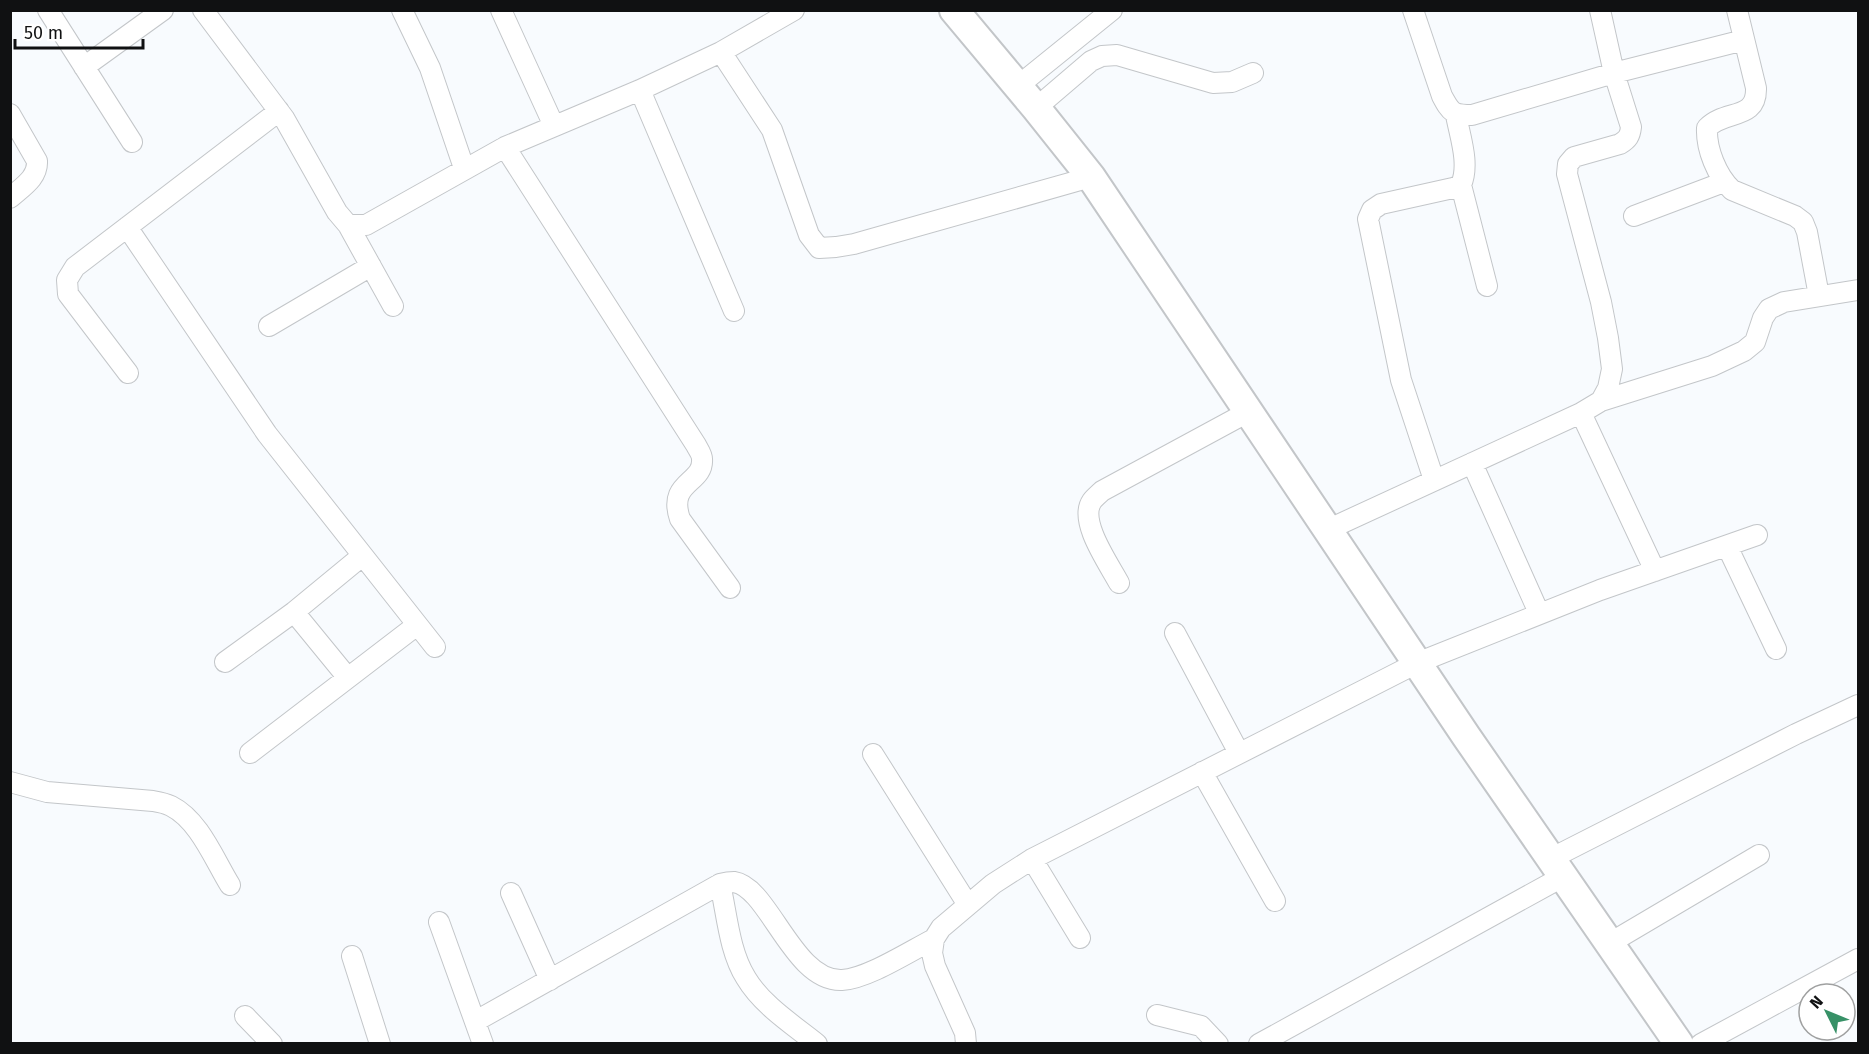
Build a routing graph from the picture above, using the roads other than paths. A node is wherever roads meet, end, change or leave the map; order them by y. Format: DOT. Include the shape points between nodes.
graph roads {
  1 [pos="48,10"];
  2 [pos="163,10"];
  3 [pos="203,10"];
  4 [pos="402,10"];
  5 [pos="501,10"];
  6 [pos="794,10"];
  7 [pos="954,10"];
  8 [pos="1112,10"];
  9 [pos="1413,10"];
  10 [pos="1600,10"];
  11 [pos="1737,10"];
  12 [pos="1744,40"];
  13 [pos="721,52"];
  14 [pos="84,67"];
  15 [pos="1252,73"];
  16 [pos="1614,73"];
  17 [pos="1018,86"];
  18 [pos="640,90"];
  19 [pos="1036,108"];
  20 [pos="279,111"];
  21 [pos="1456,115"];
  22 [pos="13,125"];
  23 [pos="554,126"];
  24 [pos="132,142"];
  25 [pos="505,147"];
  26 [pos="464,168"];
  27 [pos="1091,177"];
  28 [pos="1724,182"];
  29 [pos="1461,185"];
  30 [pos="10,198"];
  31 [pos="1635,216"];
  32 [pos="348,225"];
  33 [pos="127,227"];
  34 [pos="371,266"];
  35 [pos="1487,286"];
  36 [pos="1858,290"];
  37 [pos="1819,296"];
  38 [pos="393,306"];
  39 [pos="734,311"];
  40 [pos="268,326"];
  41 [pos="128,373"];
  42 [pos="1600,401"];
  43 [pos="1248,412"];
  44 [pos="1581,413"];
  45 [pos="1472,463"];
  46 [pos="1434,480"];
  47 [pos="1327,530"];
  48 [pos="1757,535"];
  49 [pos="1727,546"];
  50 [pos="362,556"];
  51 [pos="1655,571"];
  52 [pos="1119,583"];
  53 [pos="730,588"];
  54 [pos="294,612"];
  55 [pos="1539,613"];
  56 [pos="417,625"];
  57 [pos="1175,633"];
  58 [pos="435,647"];
  59 [pos="1776,649"];
  60 [pos="225,662"];
  61 [pos="1417,663"];
  62 [pos="348,678"];
  63 [pos="1858,705"];
  64 [pos="250,753"];
  65 [pos="1239,753"];
  66 [pos="873,754"];
  67 [pos="1202,772"];
  68 [pos="10,782"];
  69 [pos="1759,855"];
  70 [pos="1032,859"];
  71 [pos="1558,867"];
  72 [pos="720,884"];
  73 [pos="230,885"];
  74 [pos="511,893"];
  75 [pos="1275,901"];
  76 [pos="968,905"];
  77 [pos="439,922"];
  78 [pos="1080,938"];
  79 [pos="934,939"];
  80 [pos="1611,943"];
  81 [pos="352,956"];
  82 [pos="1858,959"];
  83 [pos="550,980"];
  84 [pos="1157,1015"];
  85 [pos="244,1016"];
  86 [pos="476,1021"];
  87 [pos="272,1044"];
  88 [pos="380,1044"];
  89 [pos="483,1044"];
  90 [pos="817,1044"];
  91 [pos="966,1044"];
  92 [pos="1218,1044"];
  93 [pos="1259,1044"];
  94 [pos="1679,1044"];
  95 [pos="1701,1044"];
  1 -- 14 [label="street"];
  2 -- 14 [label="street"];
  3 -- 20 [label="street"];
  4 -- 26 [label="street" via="430,68"];
  5 -- 23 [label="street"];
  6 -- 13 [label="street"];
  7 -- 17 [label="highway"];
  8 -- 17 [label="street"];
  9 -- 21 [label="street" via="1442,96"];
  10 -- 16 [label="street"];
  11 -- 12 [label="street"];
  12 -- 16 [label="street"];
  12 -- 28 [label="street" via="1756,100 1752,107 1707,128"];
  13 -- 18 [label="street"];
  13 -- 27 [label="street" via="772,130 809,235 819,248 854,244"];
  14 -- 24 [label="street"];
  15 -- 19 [label="street" via="1232,82 1213,84 1117,55 1102,56 1090,61"];
  16 -- 21 [label="street" via="1472,115"];
  16 -- 42 [label="street" via="1630,134 1620,144 1574,157 1567,174 1608,338 1612,369"];
  17 -- 19 [label="highway"];
  18 -- 23 [label="street"];
  18 -- 39 [label="street"];
  19 -- 27 [label="highway"];
  20 -- 32 [label="street"];
  20 -- 33 [label="street"];
  21 -- 29 [label="street" via="1465,176"];
  22 -- 30 [label="street" via="37,161 38,170"];
  23 -- 25 [label="street"];
  25 -- 26 [label="street"];
  25 -- 53 [label="street" via="696,445 702,458 700,470 679,492 676,507 680,519"];
  26 -- 32 [label="street" via="366,225"];
  27 -- 43 [label="highway"];
  28 -- 31 [label="street"];
  28 -- 37 [label="street" via="1732,190 1803,222"];
  29 -- 35 [label="street"];
  29 -- 46 [label="street" via="1381,204 1368,219 1401,380"];
  32 -- 34 [label="street"];
  33 -- 41 [label="street" via="75,267 67,280 68,294"];
  33 -- 50 [label="street" via="267,434"];
  34 -- 38 [label="street"];
  34 -- 40 [label="street"];
  36 -- 37 [label="street"];
  37 -- 42 [label="street" via="1784,302 1769,309 1755,342 1744,351 1712,366"];
  42 -- 44 [label="street"];
  43 -- 47 [label="highway"];
  43 -- 52 [label="street" via="1102,491 1091,501 1087,514 1091,530"];
  44 -- 45 [label="street"];
  44 -- 51 [label="street"];
  45 -- 46 [label="street"];
  45 -- 55 [label="street"];
  46 -- 47 [label="street"];
  47 -- 61 [label="highway"];
  48 -- 49 [label="street"];
  49 -- 51 [label="street"];
  49 -- 59 [label="street"];
  50 -- 54 [label="street"];
  50 -- 56 [label="street"];
  51 -- 55 [label="street"];
  54 -- 60 [label="street"];
  54 -- 62 [label="street"];
  55 -- 61 [label="street"];
  56 -- 58 [label="street"];
  56 -- 62 [label="street"];
  57 -- 65 [label="street"];
  61 -- 65 [label="street"];
  61 -- 71 [label="highway"];
  62 -- 64 [label="street"];
  63 -- 71 [label="street" via="1796,734"];
  65 -- 67 [label="street"];
  66 -- 76 [label="street"];
  67 -- 70 [label="street"];
  67 -- 75 [label="street"];
  68 -- 73 [label="street" via="47,792 169,804 196,829"];
  69 -- 80 [label="street"];
  70 -- 76 [label="street"];
  70 -- 78 [label="street"];
  71 -- 80 [label="highway"];
  71 -- 93 [label="street"];
  72 -- 79 [label="street" via="733,882 745,886 803,961 820,975 840,981 859,977"];
  72 -- 83 [label="street"];
  72 -- 90 [label="street" via="736,958 746,978 778,1013"];
  74 -- 83 [label="street"];
  76 -- 79 [label="street"];
  77 -- 86 [label="street"];
  79 -- 91 [label="street" via="935,966 965,1033"];
  80 -- 94 [label="highway"];
  81 -- 88 [label="street"];
  82 -- 95 [label="street"];
  83 -- 86 [label="street"];
  84 -- 92 [label="street" via="1202,1026"];
  85 -- 87 [label="street"];
  86 -- 89 [label="street"];
}
